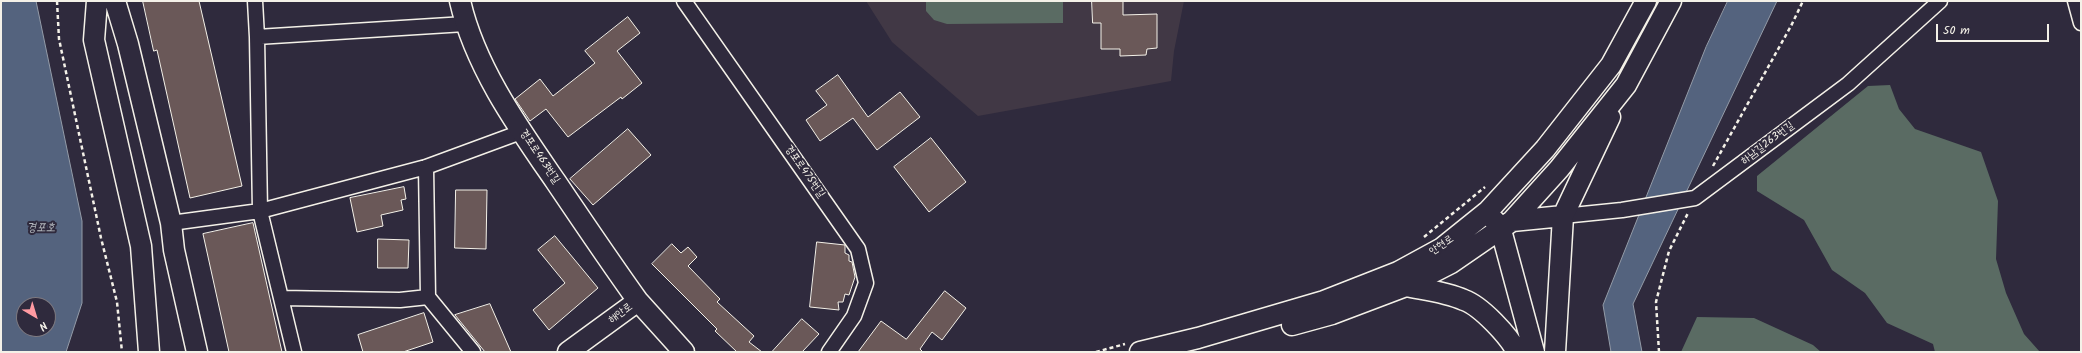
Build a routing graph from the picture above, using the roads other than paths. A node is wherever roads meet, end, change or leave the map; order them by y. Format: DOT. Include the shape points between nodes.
graph roads {
  1 [pos="97,1"];
  2 [pos="115,1"];
  3 [pos="255,1"];
  4 [pos="460,1"];
  5 [pos="684,1"];
  6 [pos="1646,1"];
  7 [pos="1671,1"];
  8 [pos="1940,1"];
  9 [pos="2075,1"];
  10 [pos="2081,23"];
  11 [pos="465,24"];
  12 [pos="257,37"];
  13 [pos="1628,80"];
  14 [pos="521,132"];
  15 [pos="426,166"];
  16 [pos="260,211"];
  17 [pos="1488,211"];
  18 [pos="1563,216"];
  19 [pos="171,222"];
  20 [pos="1507,225"];
  21 [pos="1406,286"];
  22 [pos="428,297"];
  23 [pos="281,298"];
  24 [pos="638,302"];
  25 [pos="1136,347"];
  26 [pos="149,352"];
  27 [pos="197,352"];
  28 [pos="294,352"];
  29 [pos="473,352"];
  30 [pos="568,352"];
  31 [pos="684,352"];
  32 [pos="829,352"];
  33 [pos="1193,352"];
  34 [pos="1517,352"];
  35 [pos="1534,352"];
  36 [pos="1555,352"];
  1 -- 26 [label="street" via="94,40 141,246"];
  2 -- 19 [label="street" via="128,44"];
  3 -- 12 [label="street"];
  4 -- 11 [label="street, 경포로463번길"];
  5 -- 32 [label="street, 경포로475번길" via="858,249 866,283 854,316"];
  6 -- 17 [label="street, 안현로" via="1611,65 1545,149"];
  7 -- 13 [label="street, 안현로"];
  8 -- 18 [label="street, 하남길263번길" via="1848,84 1695,198 1622,210"];
  9 -- 10 [label="street"];
  11 -- 12 [label="street"];
  11 -- 14 [label="street, 경포로463번길" via="491,79"];
  12 -- 16 [label="street"];
  13 -- 18 [label="street"];
  13 -- 20 [label="street, 안현로" via="1559,169"];
  14 -- 15 [label="street"];
  14 -- 24 [label="street, 경포로463번길"];
  15 -- 16 [label="street"];
  15 -- 22 [label="street"];
  16 -- 19 [label="street"];
  16 -- 23 [label="street"];
  17 -- 20 [label="street"];
  17 -- 25 [label="street, 안현로" via="1442,248 1398,272 1324,302 1198,338"];
  18 -- 20 [label="street"];
  18 -- 36 [label="street"];
  19 -- 27 [label="street" via="174,250"];
  20 -- 21 [label="street, 안현로" via="1451,262"];
  20 -- 35 [label="street"];
  21 -- 33 [label="street, 안현로" via="1332,314"];
  21 -- 34 [label="street" via="1466,300 1494,322"];
  22 -- 23 [label="street" via="400,300"];
  22 -- 29 [label="street"];
  23 -- 28 [label="street"];
  24 -- 30 [label="street, 해안로"];
  24 -- 31 [label="street, 해안로"];
}
